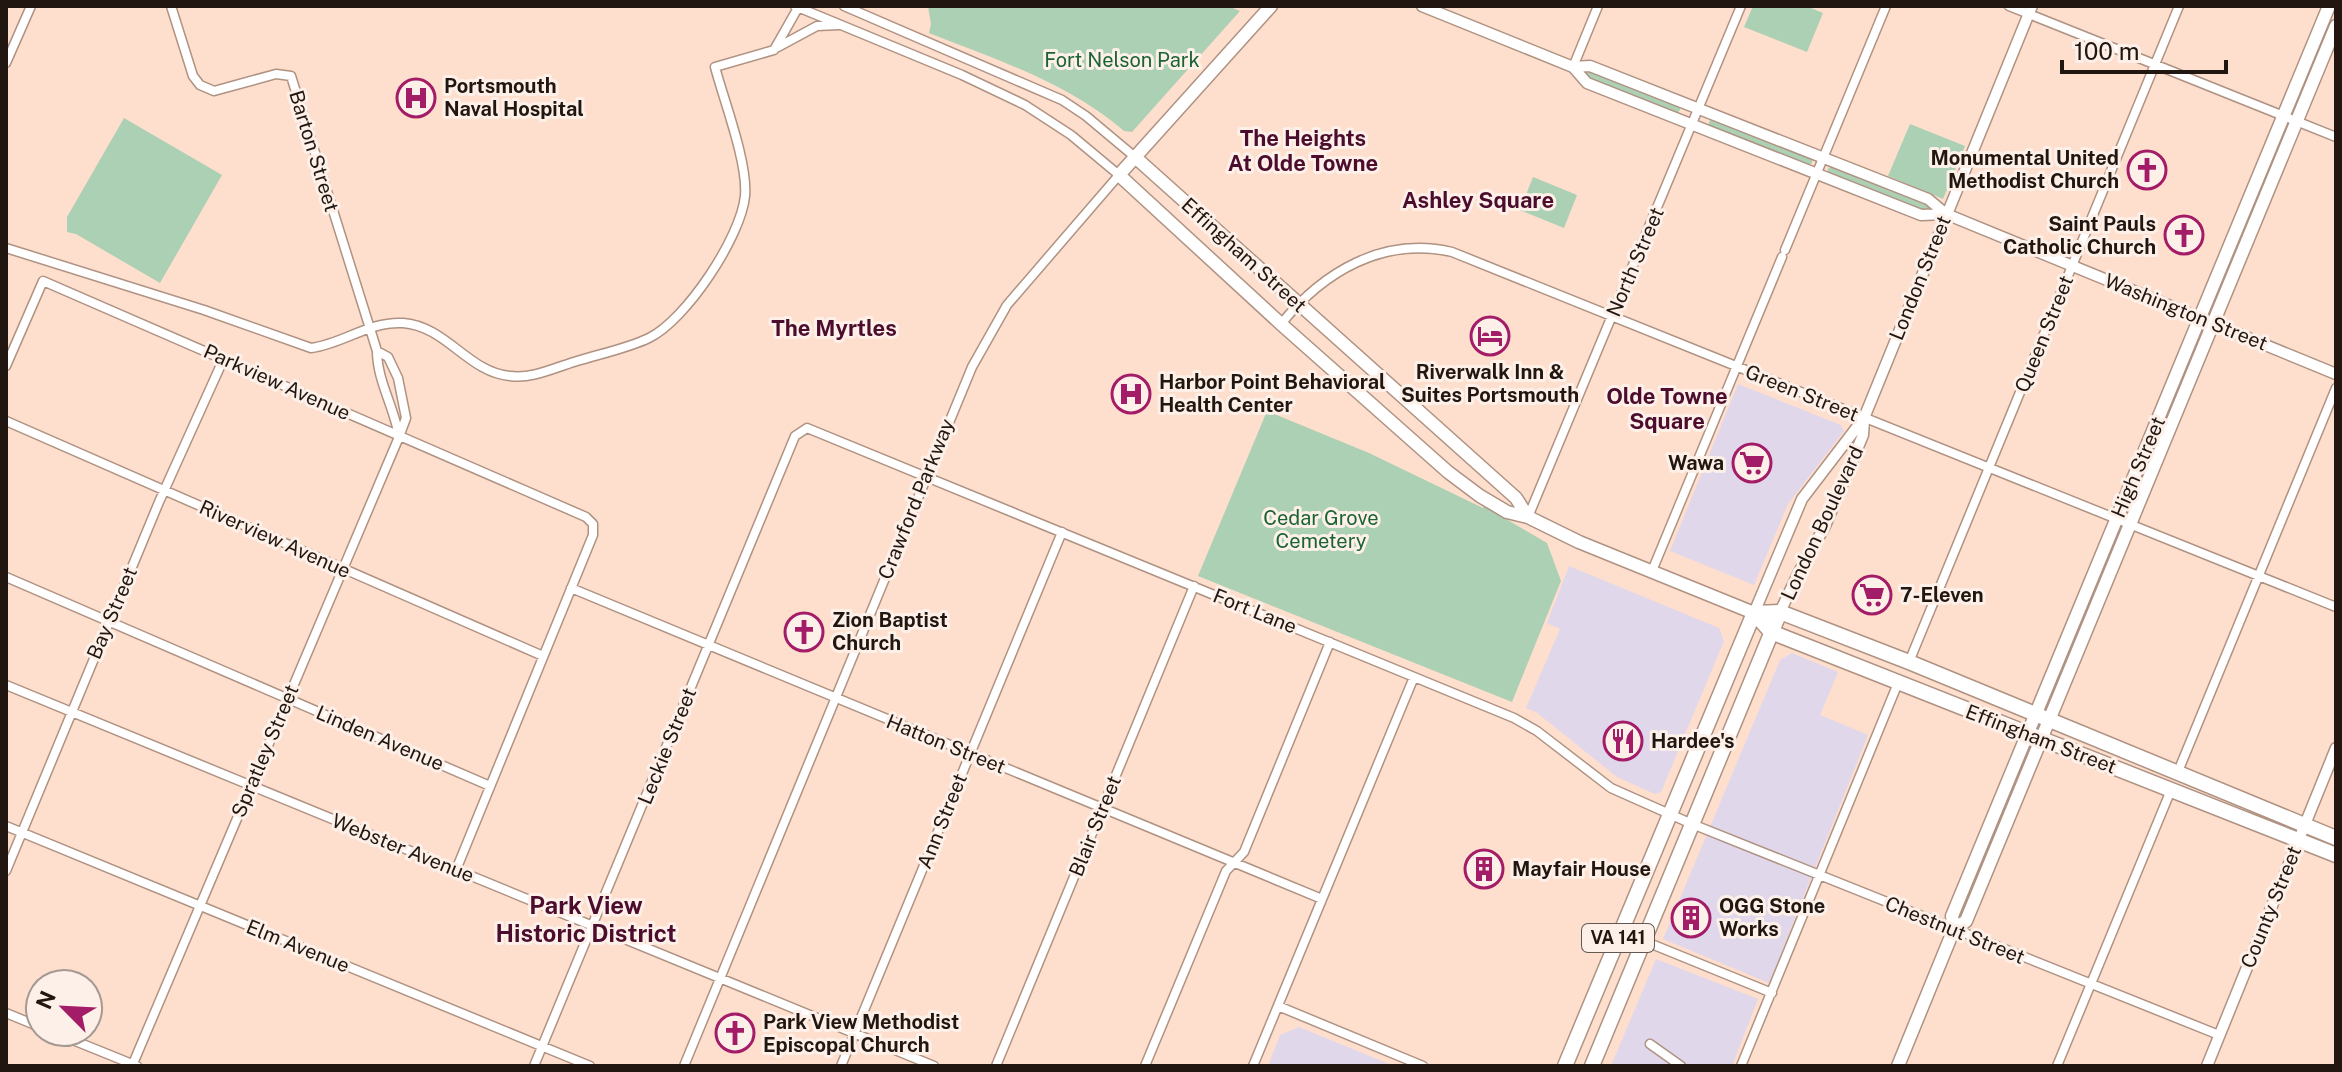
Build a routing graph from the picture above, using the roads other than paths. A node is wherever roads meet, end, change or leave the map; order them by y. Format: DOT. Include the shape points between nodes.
graph roads {
  1 [pos="31,6"];
  2 [pos="171,6"];
  3 [pos="797,6"];
  4 [pos="1271,6"];
  5 [pos="1422,6"];
  6 [pos="1598,6"];
  7 [pos="1741,6"];
  8 [pos="1886,6"];
  9 [pos="2009,6"];
  10 [pos="2179,6"];
  11 [pos="2329,6"];
  12 [pos="849,7"];
  13 [pos="2030,10"];
  14 [pos="845,25"];
  15 [pos="2336,26"];
  16 [pos="774,50"];
  17 [pos="6,63"];
  18 [pos="2155,65"];
  19 [pos="1573,67"];
  20 [pos="1699,107"];
  21 [pos="2290,119"];
  22 [pos="1692,125"];
  23 [pos="2336,137"];
  24 [pos="1135,157"];
  25 [pos="1823,158"];
  26 [pos="1817,174"];
  27 [pos="1119,175"];
  28 [pos="1946,214"];
  29 [pos="6,248"];
  30 [pos="2072,265"];
  31 [pos="1297,304"];
  32 [pos="1612,317"];
  33 [pos="2207,321"];
  34 [pos="1281,324"];
  35 [pos="369,327"];
  36 [pos="377,351"];
  37 [pos="224,358"];
  38 [pos="6,366"];
  39 [pos="1737,367"];
  40 [pos="2336,374"];
  41 [pos="2336,388"];
  42 [pos="1864,418"];
  43 [pos="6,421"];
  44 [pos="802,429"];
  45 [pos="399,437"];
  46 [pos="1989,468"];
  47 [pos="925,475"];
  48 [pos="164,491"];
  49 [pos="1528,517"];
  50 [pos="2116,519"];
  51 [pos="2130,525"];
  52 [pos="1062,532"];
  53 [pos="343,569"];
  54 [pos="1652,571"];
  55 [pos="2259,576"];
  56 [pos="6,577"];
  57 [pos="1194,586"];
  58 [pos="571,588"];
  59 [pos="2336,607"];
  60 [pos="1780,612"];
  61 [pos="1754,613"];
  62 [pos="109,622"];
  63 [pos="1771,632"];
  64 [pos="1330,642"];
  65 [pos="709,646"];
  66 [pos="543,656"];
  67 [pos="1909,662"];
  68 [pos="1414,677"];
  69 [pos="1898,683"];
  70 [pos="6,685"];
  71 [pos="287,698"];
  72 [pos="836,698"];
  73 [pos="71,711"];
  74 [pos="2042,717"];
  75 [pos="2034,737"];
  76 [pos="2336,748"];
  77 [pos="970,754"];
  78 [pos="2177,774"];
  79 [pos="250,785"];
  80 [pos="490,786"];
  81 [pos="2171,790"];
  82 [pos="1103,808"];
  83 [pos="1668,814"];
  84 [pos="1692,824"];
  85 [pos="2304,825"];
  86 [pos="6,826"];
  87 [pos="22,833"];
  88 [pos="2336,838"];
  89 [pos="2298,840"];
  90 [pos="2336,855"];
  91 [pos="1234,862"];
  92 [pos="456,870"];
  93 [pos="6,871"];
  94 [pos="1820,875"];
  95 [pos="1322,899"];
  96 [pos="199,905"];
  97 [pos="593,925"];
  98 [pos="1954,929"];
  99 [pos="1644,941"];
  100 [pos="720,978"];
  101 [pos="2091,984"];
  102 [pos="1772,993"];
  103 [pos="1278,1006"];
  104 [pos="855,1033"];
  105 [pos="2219,1035"];
  106 [pos="1650,1044"];
  107 [pos="542,1046"];
  108 [pos="92,1048"];
  109 [pos="2210,1064"];
  110 [pos="134,1065"];
  111 [pos="534,1066"];
  112 [pos="590,1066"];
  113 [pos="684,1066"];
  114 [pos="841,1066"];
  115 [pos="934,1066"];
  116 [pos="996,1066"];
  117 [pos="1145,1066"];
  118 [pos="1253,1066"];
  119 [pos="1423,1066"];
  120 [pos="1565,1066"];
  121 [pos="1592,1066"];
  122 [pos="1681,1066"];
  123 [pos="1741,1066"];
  124 [pos="1898,1066"];
  125 [pos="2057,1066"];
  1 -- 17 [label="street"];
  2 -- 35 [label="street, Barton Street" via="200,85 214,91 276,74 291,76"];
  3 -- 14 [label="street"];
  3 -- 16 [label="street"];
  4 -- 24 [label="main road, Crawford Parkway"];
  5 -- 19 [label="street, Washington Street"];
  6 -- 19 [label="street"];
  7 -- 20 [label="street, North Street"];
  8 -- 25 [label="street"];
  9 -- 13 [label="street"];
  10 -- 18 [label="street, Queen Street"];
  11 -- 21 [label="main road, High Street"];
  12 -- 24 [label="street, Effingham Street" via="1062,100"];
  13 -- 18 [label="street"];
  13 -- 28 [label="street, London Street"];
  14 -- 16 [label="street" via="817,26"];
  14 -- 27 [label="street, Effingham Street" via="1043,115"];
  15 -- 21 [label="main road, High Street"];
  16 -- 35 [label="street" via="715,67 742,165 743,208 729,244 664,329 628,346 508,377 419,326"];
  18 -- 21 [label="street"];
  18 -- 30 [label="street, Queen Street"];
  19 -- 20 [label="street, Washington Street" via="1590,66"];
  19 -- 22 [label="street, Washington Street" via="1587,83"];
  20 -- 22 [label="street, North Street"];
  20 -- 25 [label="street, Washington Street"];
  21 -- 23 [label="street"];
  21 -- 33 [label="main road, High Street"];
  22 -- 26 [label="street, Washington Street"];
  22 -- 32 [label="street, North Street"];
  24 -- 27 [label="main road, Crawford Parkway"];
  24 -- 31 [label="main road, Effingham Street"];
  25 -- 26 [label="street"];
  25 -- 28 [label="street, Washington Street" via="1928,199"];
  26 -- 28 [label="street, Washington Street" via="1921,215"];
  26 -- 39 [label="street"];
  27 -- 34 [label="main road, Effingham Street"];
  27 -- 47 [label="street, Crawford Parkway" via="1007,305 972,367"];
  28 -- 30 [label="street, Washington Street"];
  28 -- 42 [label="street, London Street"];
  29 -- 35 [label="street" via="311,348"];
  30 -- 33 [label="street, Washington Street"];
  30 -- 46 [label="street, Queen Street"];
  31 -- 32 [label="street, Green Street" via="1342,268 1411,247 1452,252"];
  31 -- 34 [label="street, Green Street"];
  31 -- 49 [label="main road, Effingham Street" via="1516,498"];
  32 -- 39 [label="street, Green Street"];
  32 -- 49 [label="street, North Street"];
  33 -- 40 [label="street, Washington Street"];
  33 -- 50 [label="main road, High Street"];
  33 -- 51 [label="main road, High Street"];
  34 -- 49 [label="main road, Effingham Street" via="1448,472 1507,512"];
  35 -- 36 [label="street, Barton Street"];
  36 -- 45 [label="street, Barton Street"];
  36 -- 45 [label="street, Barton Street" via="388,357 398,378 406,418"];
  37 -- 38 [label="street, Parkview Avenue" via="43,281"];
  37 -- 45 [label="street, Parkview Avenue"];
  37 -- 48 [label="street, Bay Street"];
  39 -- 42 [label="street, Green Street"];
  39 -- 54 [label="street"];
  41 -- 55 [label="street"];
  42 -- 46 [label="street, Green Street"];
  42 -- 60 [label="street, London Boulevard" via="1863,435 1825,526"];
  42 -- 61 [label="street, London Boulevard" via="1802,499"];
  43 -- 48 [label="street, Riverview Avenue"];
  44 -- 47 [label="street, Fort Lane"];
  44 -- 65 [label="street, Leckie Street"];
  45 -- 53 [label="street, Spratley Street"];
  45 -- 58 [label="street, Parkview Avenue" via="586,517 593,535"];
  46 -- 50 [label="street, Green Street"];
  46 -- 67 [label="street, Queen Street"];
  47 -- 52 [label="street, Fort Lane"];
  47 -- 72 [label="street, Crawford Parkway"];
  48 -- 53 [label="street, Riverview Avenue"];
  48 -- 62 [label="street, Bay Street"];
  49 -- 54 [label="main road, Effingham Street"];
  50 -- 51 [label="street, Green Street"];
  50 -- 74 [label="main road, High Street"];
  51 -- 55 [label="street, Green Street"];
  51 -- 74 [label="main road, High Street"];
  52 -- 57 [label="street, Fort Lane"];
  52 -- 77 [label="street, Ann Street"];
  53 -- 66 [label="street, Riverview Avenue"];
  53 -- 71 [label="street, Spratley Street"];
  54 -- 61 [label="main road, Effingham Street"];
  55 -- 59 [label="street, Green Street"];
  55 -- 78 [label="street"];
  56 -- 62 [label="street, Linden Avenue"];
  57 -- 64 [label="street, Fort Lane"];
  57 -- 82 [label="street, Blair Street"];
  58 -- 65 [label="street, Hatton Street"];
  58 -- 66 [label="street"];
  60 -- 61 [label="main road, Effingham Street"];
  60 -- 63 [label="main road, London Boulevard"];
  60 -- 67 [label="main road, Effingham Street"];
  61 -- 63 [label="main road, Effingham Street"];
  61 -- 83 [label="main road, London Boulevard / VA 141"];
  62 -- 71 [label="street, Linden Avenue"];
  62 -- 73 [label="street, Bay Street"];
  63 -- 69 [label="main road, Effingham Street"];
  63 -- 84 [label="main road, London Boulevard / VA 141"];
  64 -- 68 [label="street, Fort Lane"];
  64 -- 91 [label="street" via="1244,852"];
  65 -- 72 [label="street, Hatton Street"];
  65 -- 97 [label="street, Leckie Street"];
  66 -- 80 [label="street"];
  67 -- 74 [label="main road, Effingham Street"];
  68 -- 83 [label="street, Fort Lane" via="1514,718 1611,788"];
  68 -- 95 [label="street"];
  69 -- 75 [label="main road, Effingham Street"];
  69 -- 94 [label="street"];
  70 -- 73 [label="street, Webster Avenue"];
  71 -- 79 [label="street, Spratley Street"];
  71 -- 80 [label="street, Linden Avenue"];
  72 -- 77 [label="street, Hatton Street"];
  72 -- 100 [label="street, Crawford Parkway"];
  73 -- 79 [label="street, Webster Avenue"];
  73 -- 87 [label="street, Bay Street"];
  74 -- 75 [label="main road, High Street"];
  74 -- 78 [label="main road, Effingham Street"];
  75 -- 81 [label="main road, Effingham Street"];
  75 -- 98 [label="main road, High Street" via="1965,922"];
  76 -- 85 [label="street, County Street"];
  77 -- 82 [label="street, Hatton Street"];
  77 -- 104 [label="street, Ann Street"];
  78 -- 85 [label="main road, Effingham Street"];
  79 -- 92 [label="street, Webster Avenue"];
  79 -- 96 [label="street, Spratley Street"];
  80 -- 92 [label="street"];
  81 -- 89 [label="main road, Effingham Street"];
  81 -- 101 [label="street"];
  82 -- 91 [label="street, Hatton Street"];
  82 -- 116 [label="street, Blair Street"];
  83 -- 84 [label="street, Fort Lane"];
  83 -- 120 [label="main road, London Boulevard / VA 141"];
  84 -- 94 [label="street, Chestnut Street"];
  84 -- 99 [label="main road, London Boulevard / VA 141"];
  85 -- 88 [label="main road, Effingham Street"];
  85 -- 89 [label="street, County Street"];
  86 -- 87 [label="street, Elm Avenue"];
  87 -- 93 [label="street, Bay Street"];
  87 -- 96 [label="street, Elm Avenue"];
  89 -- 90 [label="main road, Effingham Street"];
  89 -- 105 [label="street, County Street"];
  91 -- 95 [label="street, Hatton Street"];
  91 -- 117 [label="street"];
  92 -- 97 [label="street, Webster Avenue"];
  94 -- 98 [label="street, Chestnut Street"];
  94 -- 102 [label="street"];
  95 -- 103 [label="street"];
  96 -- 107 [label="street, Elm Avenue"];
  96 -- 110 [label="street, Spratley Street"];
  97 -- 100 [label="street, Webster Avenue"];
  97 -- 107 [label="street, Leckie Street"];
  98 -- 101 [label="street, Chestnut Street"];
  98 -- 124 [label="main road, High Street"];
  99 -- 102 [label="street"];
  99 -- 121 [label="main road, London Boulevard / VA 141"];
  100 -- 104 [label="street, Webster Avenue"];
  100 -- 113 [label="street, Crawford Parkway"];
  101 -- 105 [label="street, Chestnut Street"];
  101 -- 125 [label="street"];
  102 -- 123 [label="street"];
  103 -- 118 [label="street"];
  103 -- 119 [label="street"];
  104 -- 114 [label="street, Ann Street"];
  104 -- 115 [label="street, Webster Avenue"];
  105 -- 109 [label="street, County Street"];
  106 -- 122 [label="street"];
  107 -- 111 [label="street, Leckie Street"];
  107 -- 112 [label="street, Elm Avenue"];
  108 -- 110 [label="street"];
}
